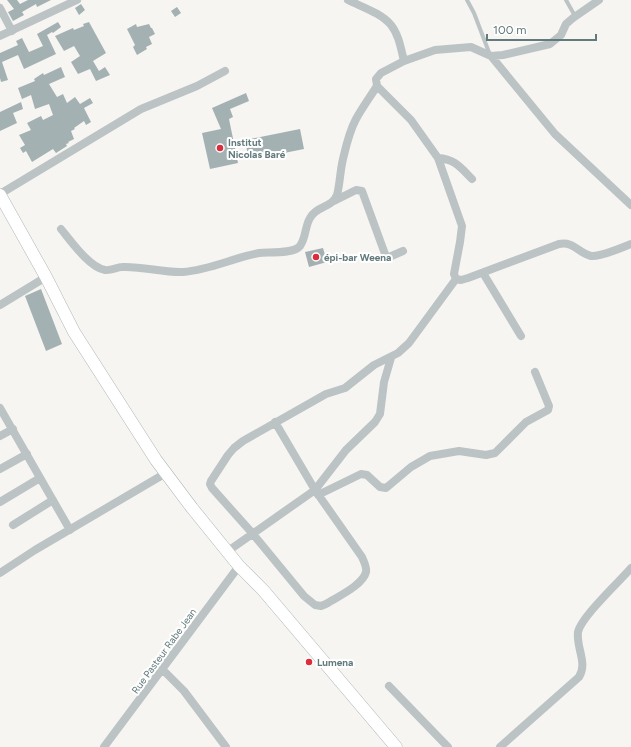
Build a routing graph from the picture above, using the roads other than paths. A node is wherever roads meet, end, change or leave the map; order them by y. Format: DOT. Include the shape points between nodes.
graph roads {
  1 [pos="76,0"];
  2 [pos="348,0"];
  3 [pos="467,0"];
  4 [pos="566,0"];
  5 [pos="599,0"];
  6 [pos="0,8"];
  7 [pos="575,16"];
  8 [pos="12,31"];
  9 [pos="0,36"];
  10 [pos="491,56"];
  11 [pos="404,61"];
  12 [pos="225,71"];
  13 [pos="377,86"];
  14 [pos="438,158"];
  15 [pos="472,179"];
  16 [pos="0,194"];
  17 [pos="334,201"];
  18 [pos="631,205"];
  19 [pos="61,229"];
  20 [pos="631,244"];
  21 [pos="403,251"];
  22 [pos="484,273"];
  23 [pos="46,277"];
  24 [pos="456,279"];
  25 [pos="0,305"];
  26 [pos="521,336"];
  27 [pos="390,358"];
  28 [pos="535,372"];
  29 [pos="0,408"];
  30 [pos="275,422"];
  31 [pos="13,429"];
  32 [pos="0,436"];
  33 [pos="27,454"];
  34 [pos="0,469"];
  35 [pos="166,473"];
  36 [pos="40,478"];
  37 [pos="316,493"];
  38 [pos="53,500"];
  39 [pos="0,502"];
  40 [pos="12,525"];
  41 [pos="70,530"];
  42 [pos="253,534"];
  43 [pos="228,551"];
  44 [pos="239,566"];
  45 [pos="631,568"];
  46 [pos="1,569"];
  47 [pos="162,669"];
  48 [pos="389,686"];
  49 [pos="104,747"];
  50 [pos="226,747"];
  51 [pos="396,747"];
  52 [pos="448,747"];
  53 [pos="500,747"];
  1 -- 8 [label="street"];
  2 -- 11 [label="street" via="384,18 397,35"];
  3 -- 10 [label="lane"];
  4 -- 7 [label="lane"];
  5 -- 7 [label="street"];
  6 -- 8 [label="street"];
  7 -- 10 [label="street" via="550,44"];
  8 -- 9 [label="street"];
  10 -- 11 [label="street" via="471,47 435,50"];
  10 -- 18 [label="street" via="555,134"];
  11 -- 13 [label="street" via="378,76"];
  12 -- 16 [label="street" via="197,86 141,109"];
  13 -- 14 [label="street" via="411,120"];
  13 -- 17 [label="street" via="350,132"];
  14 -- 15 [label="street" via="451,160"];
  14 -- 24 [label="street" via="462,226 454,274"];
  16 -- 23 [label="main road"];
  17 -- 19 [label="street" via="312,214 303,240 298,248 292,251 259,253 212,267 182,272 128,266 104,270 83,255"];
  17 -- 21 [label="street" via="356,190 362,191 387,258"];
  20 -- 22 [label="street" via="598,256 590,256 573,245 564,243"];
  22 -- 24 [label="street" via="464,280"];
  22 -- 26 [label="street"];
  23 -- 25 [label="street"];
  23 -- 35 [label="main road" via="74,332"];
  24 -- 27 [label="street" via="409,343"];
  27 -- 30 [label="street" via="374,365 345,388 326,394"];
  27 -- 37 [label="street" via="380,414 346,450"];
  28 -- 37 [label="street" via="549,406 548,410 526,422 495,453 486,455 459,451 430,456 411,467 386,488 380,487 367,475 361,474"];
  29 -- 31 [label="street"];
  30 -- 37 [label="street"];
  30 -- 42 [label="street" via="234,448 210,484"];
  31 -- 32 [label="street"];
  31 -- 33 [label="street"];
  33 -- 34 [label="street"];
  33 -- 36 [label="street"];
  35 -- 41 [label="street"];
  35 -- 43 [label="main road"];
  36 -- 38 [label="street"];
  36 -- 39 [label="street"];
  37 -- 42 [label="street"];
  37 -- 42 [label="street" via="366,564 364,578 360,583 326,604 315,605"];
  38 -- 40 [label="street"];
  38 -- 41 [label="street"];
  41 -- 46 [label="street"];
  42 -- 43 [label="street"];
  43 -- 44 [label="main road"];
  44 -- 47 [label="street, Rue Pasteur Rabe Jean"];
  44 -- 51 [label="main road" via="263,590"];
  45 -- 53 [label="street" via="591,612 579,630 577,641 583,671 580,677"];
  47 -- 49 [label="street, Rue Pasteur Rabe Jean"];
  47 -- 50 [label="street" via="184,691"];
  48 -- 52 [label="street"];
}
